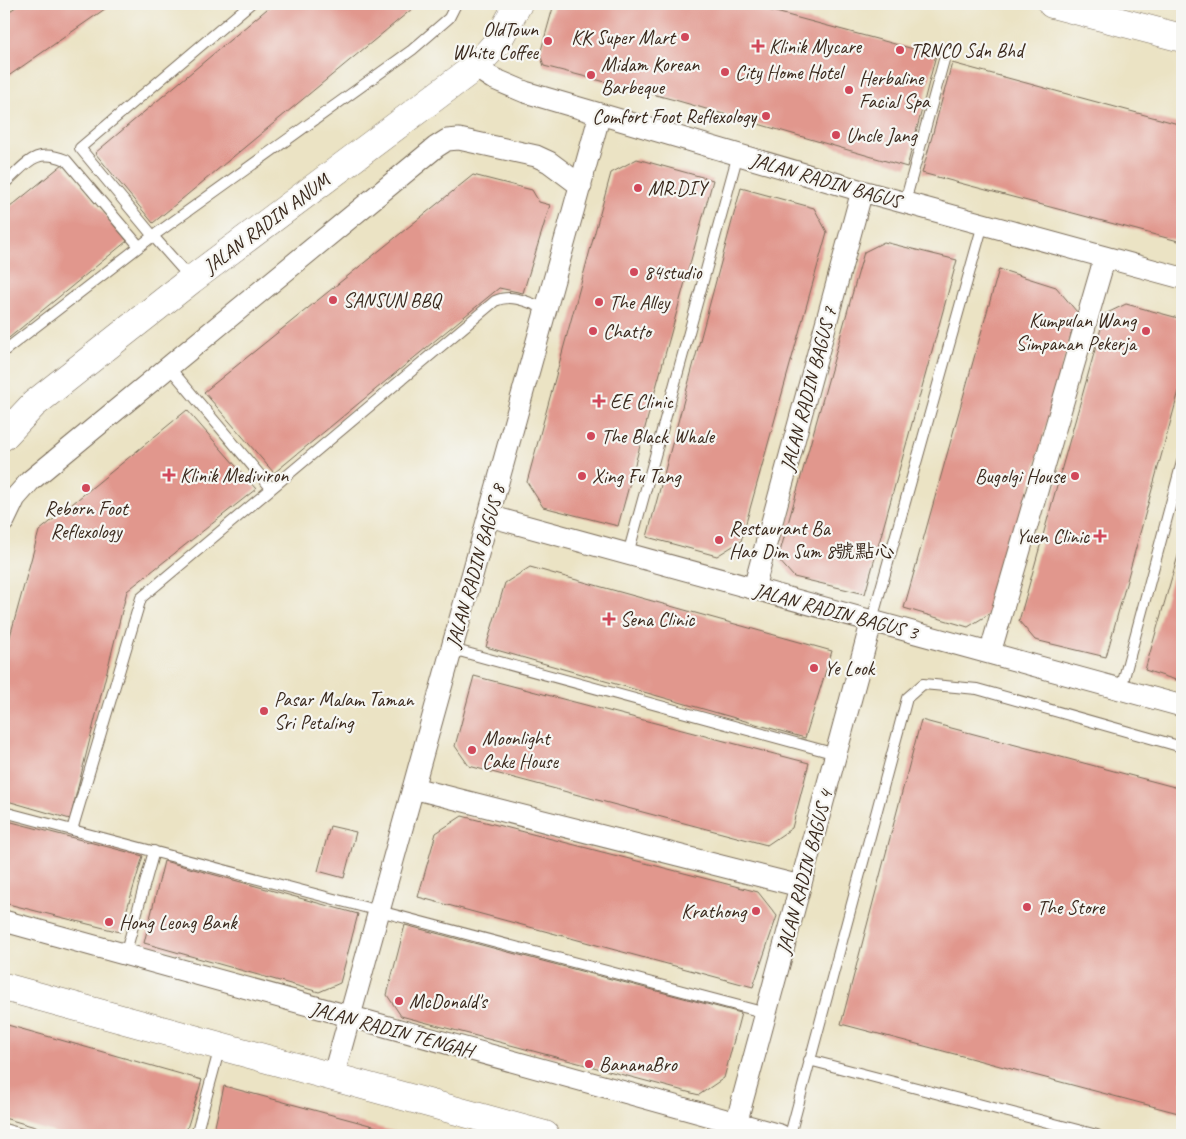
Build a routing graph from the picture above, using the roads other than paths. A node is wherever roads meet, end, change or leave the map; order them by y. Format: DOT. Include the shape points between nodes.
graph roads {
  1 [pos="250,4"];
  2 [pos="456,4"];
  3 [pos="518,4"];
  4 [pos="1069,6"];
  5 [pos="1182,38"];
  6 [pos="947,49"];
  7 [pos="475,67"];
  8 [pos="600,114"];
  9 [pos="738,154"];
  10 [pos="4,184"];
  11 [pos="580,186"];
  12 [pos="862,191"];
  13 [pos="905,202"];
  14 [pos="983,224"];
  15 [pos="154,236"];
  16 [pos="139,246"];
  17 [pos="1105,257"];
  18 [pos="1182,278"];
  19 [pos="191,280"];
  20 [pos="546,309"];
  21 [pos="4,351"];
  22 [pos="169,367"];
  23 [pos="4,436"];
  24 [pos="1182,462"];
  25 [pos="271,488"];
  26 [pos="489,516"];
  27 [pos="4,521"];
  28 [pos="628,554"];
  29 [pos="754,588"];
  30 [pos="872,620"];
  31 [pos="452,649"];
  32 [pos="990,653"];
  33 [pos="1121,689"];
  34 [pos="1182,706"];
  35 [pos="1182,747"];
  36 [pos="836,754"];
  37 [pos="413,788"];
  38 [pos="4,812"];
  39 [pos="72,830"];
  40 [pos="154,851"];
  41 [pos="800,886"];
  42 [pos="380,910"];
  43 [pos="4,922"];
  44 [pos="125,955"];
  45 [pos="4,987"];
  46 [pos="766,1013"];
  47 [pos="349,1018"];
  48 [pos="220,1046"];
  49 [pos="809,1060"];
  50 [pos="333,1077"];
  51 [pos="736,1124"];
  52 [pos="4,1129"];
  53 [pos="26,1135"];
  54 [pos="196,1135"];
  55 [pos="545,1135"];
  56 [pos="780,1135"];
  57 [pos="790,1135"];
  58 [pos="1096,1135"];
  1 -- 15 [label="lane" via="80,148"];
  2 -- 15 [label="lane" via="449,18 412,50"];
  3 -- 7 [label="street, JALAN RADIN ANUM" via="496,44"];
  4 -- 5 [label="street"];
  6 -- 13 [label="lane"];
  7 -- 8 [label="street, JALAN RADIN BAGUS" via="525,92"];
  7 -- 19 [label="street, JALAN RADIN ANUM"];
  8 -- 9 [label="street, JALAN RADIN BAGUS"];
  8 -- 11 [label="street, JALAN RADIN BAGUS 8"];
  9 -- 12 [label="street, JALAN RADIN BAGUS"];
  9 -- 28 [label="lane"];
  10 -- 16 [label="lane" via="38,155 52,154 66,160"];
  11 -- 20 [label="street, JALAN RADIN BAGUS 8"];
  11 -- 22 [label="street" via="536,156 459,139 447,140"];
  12 -- 13 [label="street, JALAN RADIN BAGUS"];
  12 -- 29 [label="street, JALAN RADIN BAGUS 7"];
  13 -- 14 [label="street, JALAN RADIN BAGUS"];
  14 -- 17 [label="street, JALAN RADIN BAGUS"];
  14 -- 30 [label="lane"];
  15 -- 16 [label="lane"];
  15 -- 19 [label="lane"];
  16 -- 21 [label="lane"];
  17 -- 18 [label="street, JALAN RADIN BAGUS"];
  17 -- 32 [label="street"];
  19 -- 23 [label="street, JALAN RADIN ANUM" via="34,404"];
  20 -- 25 [label="lane" via="515,298 504,297 495,301"];
  20 -- 26 [label="street, JALAN RADIN BAGUS 8"];
  22 -- 25 [label="lane"];
  22 -- 27 [label="street" via="30,481 15,498"];
  24 -- 33 [label="lane"];
  25 -- 39 [label="lane" via="141,598"];
  26 -- 28 [label="street, JALAN RADIN BAGUS 3"];
  26 -- 31 [label="street, JALAN RADIN BAGUS 8"];
  28 -- 29 [label="street, JALAN RADIN BAGUS 3"];
  29 -- 30 [label="street, JALAN RADIN BAGUS 3"];
  30 -- 32 [label="street, JALAN RADIN BAGUS 3"];
  30 -- 36 [label="street, JALAN RADIN BAGUS 4"];
  31 -- 36 [label="lane"];
  31 -- 37 [label="street, JALAN RADIN BAGUS 8"];
  32 -- 33 [label="street, JALAN RADIN BAGUS 3"];
  33 -- 34 [label="street, JALAN RADIN BAGUS 3"];
  35 -- 49 [label="lane" via="977,689 923,684 907,698"];
  36 -- 41 [label="street, JALAN RADIN BAGUS 4"];
  37 -- 41 [label="street"];
  37 -- 42 [label="street, JALAN RADIN BAGUS 8"];
  38 -- 39 [label="lane"];
  39 -- 40 [label="lane"];
  40 -- 42 [label="lane"];
  40 -- 44 [label="lane"];
  41 -- 46 [label="street, JALAN RADIN BAGUS 4"];
  42 -- 46 [label="lane"];
  42 -- 47 [label="street, JALAN RADIN BAGUS 8"];
  43 -- 44 [label="street, JALAN RADIN TENGAH"];
  44 -- 47 [label="street, JALAN RADIN TENGAH"];
  45 -- 48 [label="street"];
  46 -- 51 [label="street, JALAN RADIN BAGUS 4"];
  47 -- 50 [label="street, JALAN RADIN BAGUS 8"];
  47 -- 51 [label="street, JALAN RADIN TENGAH"];
  48 -- 50 [label="street"];
  48 -- 54 [label="lane"];
  49 -- 57 [label="lane"];
  49 -- 58 [label="lane"];
  50 -- 55 [label="street"];
  51 -- 56 [label="street, JALAN RADIN TENGAH"];
  52 -- 53 [label="lane"];
}
